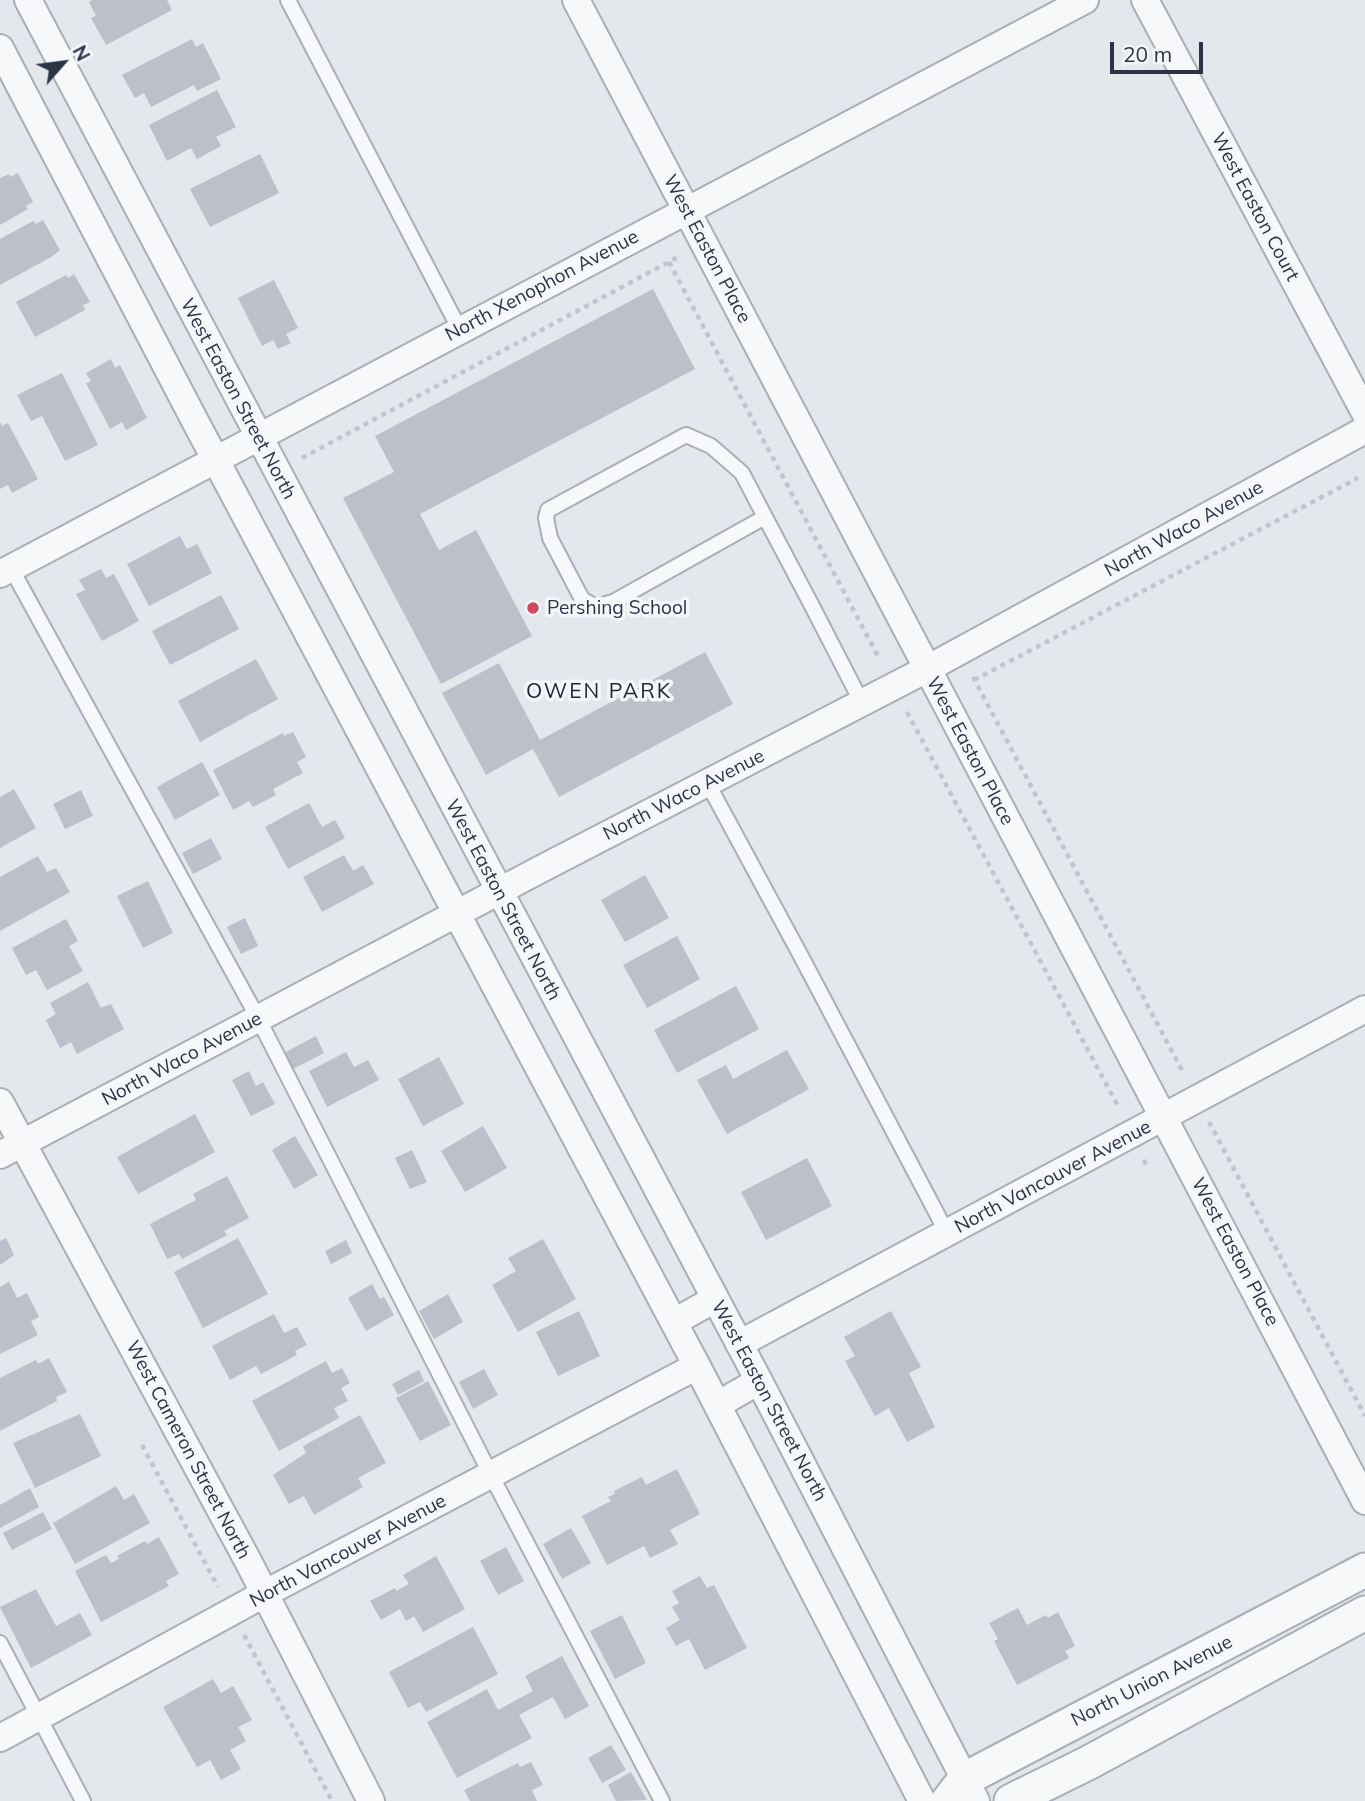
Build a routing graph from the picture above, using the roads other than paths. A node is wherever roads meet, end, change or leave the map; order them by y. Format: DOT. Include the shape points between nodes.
graph roads {
  1 [pos="28,0"];
  2 [pos="288,0"];
  3 [pos="576,0"];
  4 [pos="1085,0"];
  5 [pos="1145,0"];
  6 [pos="0,48"];
  7 [pos="687,210"];
  8 [pos="460,330"];
  9 [pos="1365,413"];
  10 [pos="1365,430"];
  11 [pos="258,437"];
  12 [pos="216,459"];
  13 [pos="765,517"];
  14 [pos="6,571"];
  15 [pos="927,669"];
  16 [pos="862,703"];
  17 [pos="708,784"];
  18 [pos="498,892"];
  19 [pos="457,914"];
  20 [pos="1365,1009"];
  21 [pos="258,1018"];
  22 [pos="0,1102"];
  23 [pos="1165,1118"];
  24 [pos="11,1149"];
  25 [pos="947,1233"];
  26 [pos="715,1299"];
  27 [pos="674,1322"];
  28 [pos="739,1344"];
  29 [pos="697,1366"];
  30 [pos="759,1381"];
  31 [pos="717,1405"];
  32 [pos="491,1475"];
  33 [pos="1365,1501"];
  34 [pos="1365,1570"];
  35 [pos="264,1594"];
  36 [pos="1365,1613"];
  37 [pos="0,1643"];
  38 [pos="39,1718"];
  39 [pos="0,1738"];
  40 [pos="963,1794"];
  41 [pos="83,1801"];
  42 [pos="371,1801"];
  43 [pos="662,1801"];
  44 [pos="922,1801"];
  45 [pos="1011,1801"];
  1 -- 11 [label="street, West Easton Street North"];
  2 -- 8 [label="lane"];
  3 -- 7 [label="street, West Easton Place"];
  4 -- 7 [label="street, North Xenophon Avenue"];
  5 -- 9 [label="street, West Easton Court"];
  6 -- 12 [label="street"];
  7 -- 8 [label="street, North Xenophon Avenue"];
  7 -- 15 [label="street, West Easton Place"];
  8 -- 11 [label="street, North Xenophon Avenue"];
  10 -- 15 [label="street, North Waco Avenue"];
  11 -- 12 [label="street, North Xenophon Avenue"];
  11 -- 18 [label="street, West Easton Street North"];
  12 -- 14 [label="street, North Xenophon Avenue"];
  12 -- 19 [label="street"];
  13 -- 13 [label="lane" via="742,473 711,446 686,435 548,510 546,518 550,538 582,600 596,607 613,602"];
  13 -- 16 [label="lane"];
  14 -- 21 [label="lane"];
  15 -- 16 [label="street, North Waco Avenue"];
  15 -- 23 [label="street, West Easton Place"];
  16 -- 17 [label="street, North Waco Avenue"];
  17 -- 18 [label="street, North Waco Avenue"];
  17 -- 25 [label="lane"];
  18 -- 19 [label="street, North Waco Avenue"];
  18 -- 26 [label="street, West Easton Street North"];
  19 -- 21 [label="street, North Waco Avenue"];
  19 -- 27 [label="street"];
  20 -- 23 [label="street, North Vancouver Avenue"];
  21 -- 24 [label="street, North Waco Avenue"];
  21 -- 32 [label="lane"];
  22 -- 24 [label="street, West Cameron Street North"];
  23 -- 25 [label="street, North Vancouver Avenue"];
  23 -- 33 [label="street, West Easton Place"];
  24 -- 35 [label="street, West Cameron Street North"];
  25 -- 28 [label="street, North Vancouver Avenue"];
  26 -- 27 [label="street"];
  26 -- 28 [label="street, West Easton Street North"];
  27 -- 29 [label="street"];
  28 -- 30 [label="street, West Easton Street North"];
  29 -- 31 [label="street"];
  29 -- 32 [label="street, North Vancouver Avenue"];
  30 -- 31 [label="street"];
  30 -- 40 [label="street, West Easton Street North"];
  31 -- 44 [label="street"];
  32 -- 35 [label="street, North Vancouver Avenue"];
  32 -- 43 [label="lane"];
  34 -- 40 [label="street, North Union Avenue"];
  35 -- 38 [label="street, North Vancouver Avenue"];
  35 -- 42 [label="street, West Cameron Street North"];
  36 -- 45 [label="street, North Union Avenue"];
  37 -- 38 [label="lane"];
  38 -- 39 [label="street, North Vancouver Avenue"];
  38 -- 41 [label="lane"];
}
